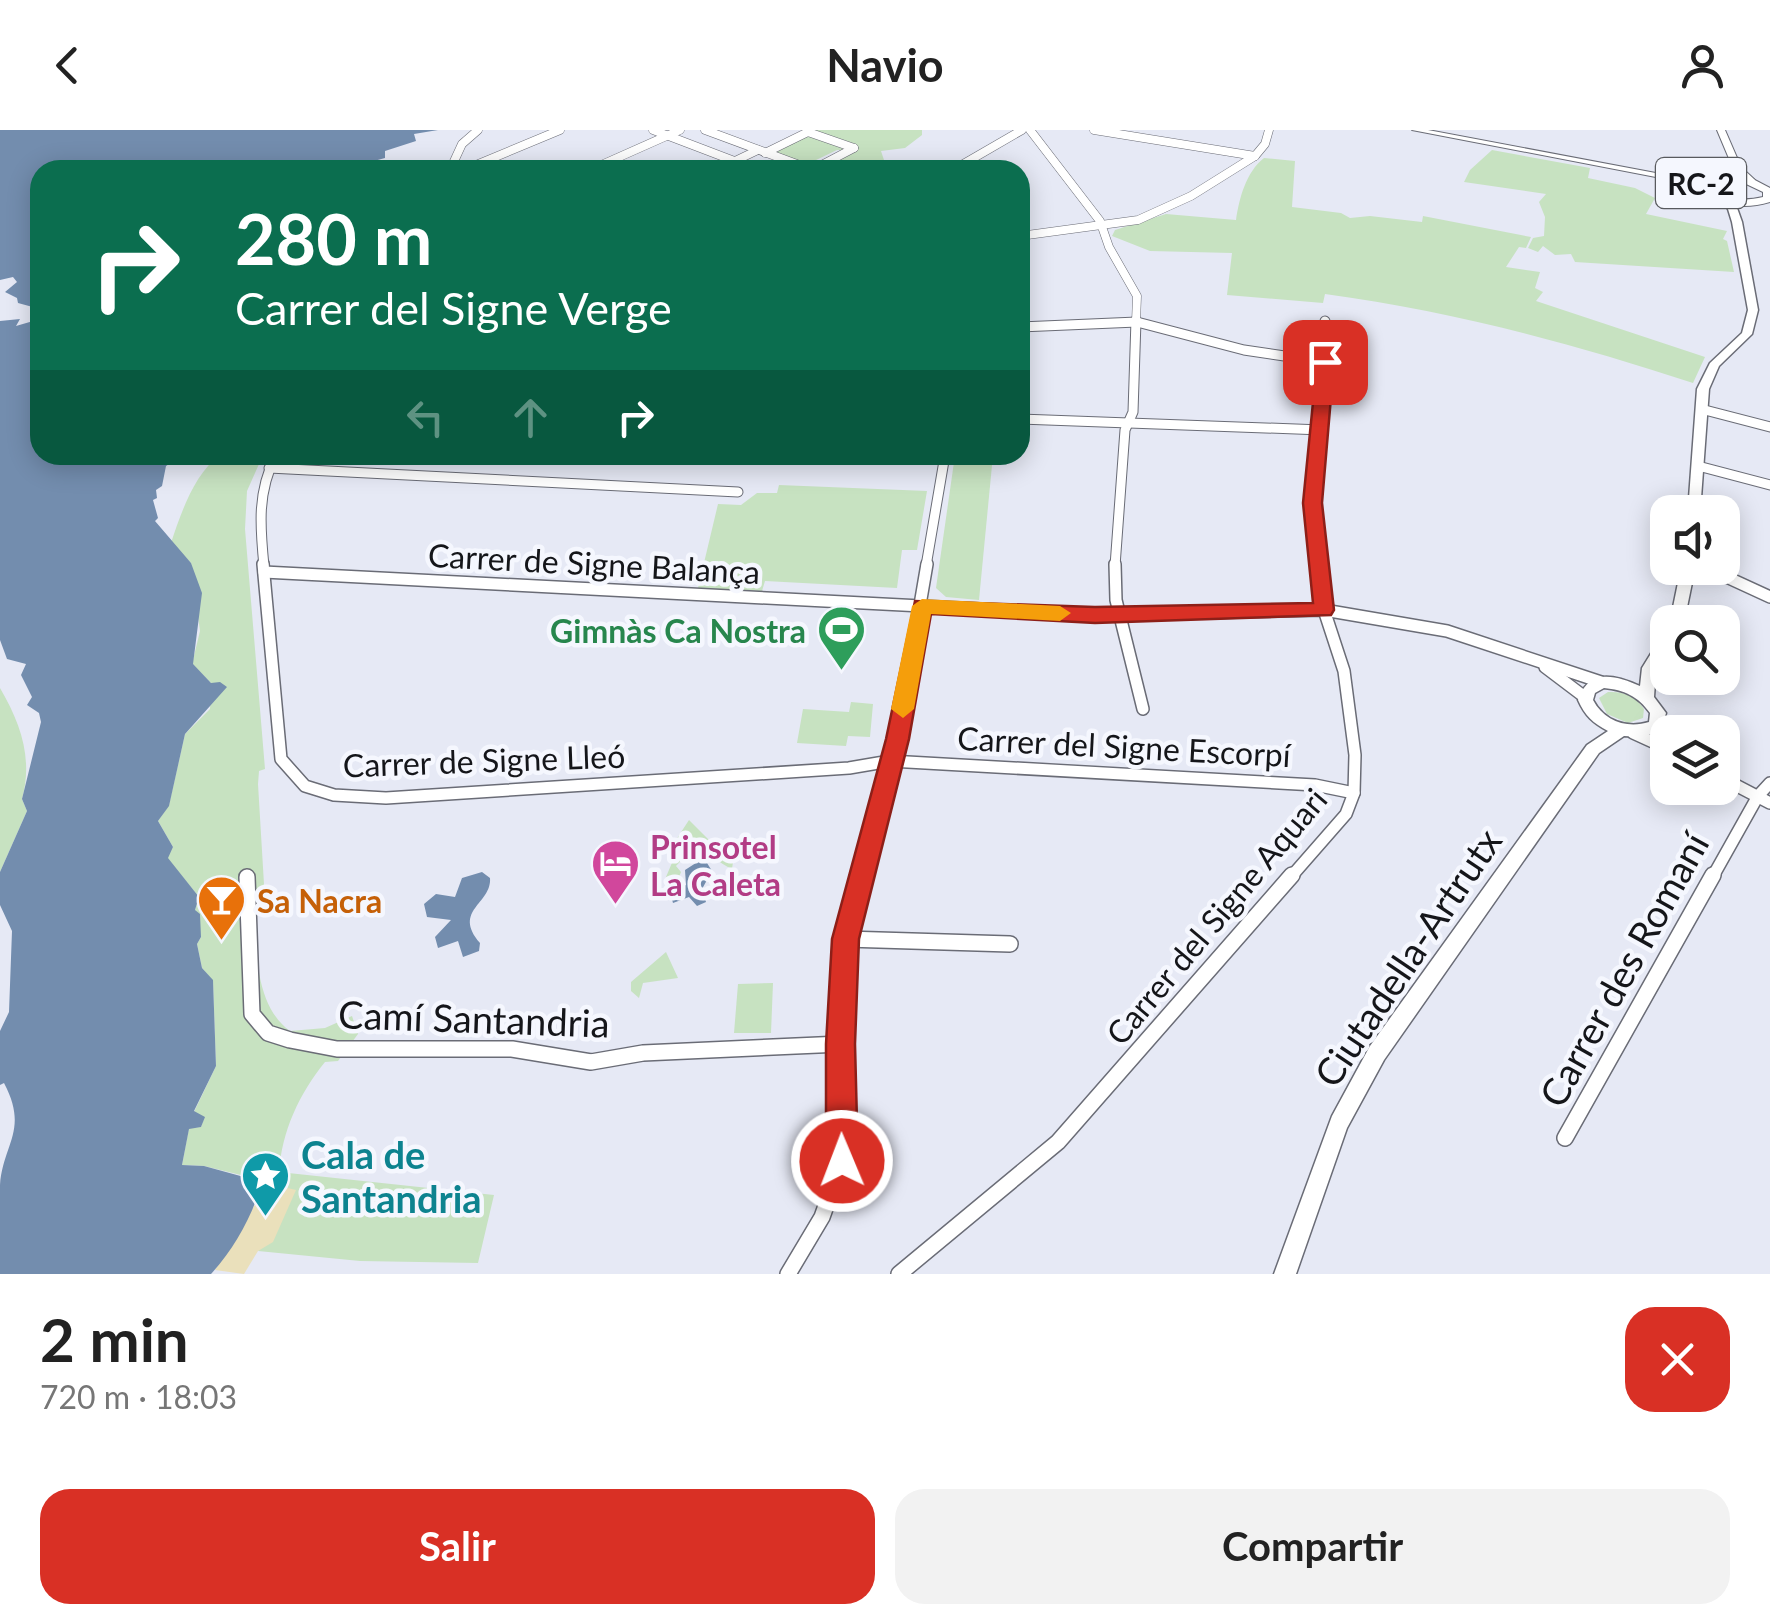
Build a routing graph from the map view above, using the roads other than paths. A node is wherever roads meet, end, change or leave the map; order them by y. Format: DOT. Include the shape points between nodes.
graph roads {
  1 [pos="478,130"];
  2 [pos="560,130"];
  3 [pos="653,130"];
  4 [pos="680,130"];
  5 [pos="705,130"];
  6 [pos="1022,130"];
  7 [pos="1030,130"];
  8 [pos="1094,130"];
  9 [pos="1268,130"];
  10 [pos="1416,130"];
  11 [pos="1722,130"];
  12 [pos="668,136"];
  13 [pos="762,151"];
  14 [pos="1254,156"];
  15 [pos="1733,159"];
  16 [pos="455,160"];
  17 [pos="488,160"];
  18 [pos="613,160"];
  19 [pos="732,160"];
  20 [pos="738,160"];
  21 [pos="786,160"];
  22 [pos="832,160"];
  23 [pos="970,160"];
  24 [pos="1662,176"];
  25 [pos="1717,176"];
  26 [pos="1704,179"];
  27 [pos="1762,186"];
  28 [pos="1716,196"];
  29 [pos="1764,202"];
  30 [pos="1737,222"];
  31 [pos="1104,228"];
  32 [pos="1030,234"];
  33 [pos="1325,321"];
  34 [pos="1137,322"];
  35 [pos="1030,327"];
  36 [pos="1325,362"];
  37 [pos="1701,409"];
  38 [pos="1030,419"];
  39 [pos="1129,421"];
  40 [pos="1770,427"];
  41 [pos="1322,430"];
  42 [pos="271,465"];
  43 [pos="943,465"];
  44 [pos="1698,466"];
  45 [pos="270,468"];
  46 [pos="1770,485"];
  47 [pos="738,492"];
  48 [pos="1695,495"];
  49 [pos="264,572"];
  50 [pos="1740,583"];
  51 [pos="1770,596"];
  52 [pos="922,606"];
  53 [pos="1324,610"];
  54 [pos="1120,615"];
  55 [pos="1533,660"];
  56 [pos="1649,668"];
  57 [pos="1609,682"];
  58 [pos="1647,697"];
  59 [pos="1589,706"];
  60 [pos="1143,709"];
  61 [pos="1658,715"];
  62 [pos="1650,729"];
  63 [pos="1627,732"];
  64 [pos="1650,742"];
  65 [pos="1592,749"];
  66 [pos="890,762"];
  67 [pos="1770,782"];
  68 [pos="1740,787"];
  69 [pos="1354,793"];
  70 [pos="1764,800"];
  71 [pos="246,877"];
  72 [pos="846,939"];
  73 [pos="1010,944"];
  74 [pos="840,1044"];
  75 [pos="1565,1138"];
  76 [pos="788,1274"];
  77 [pos="899,1274"];
  78 [pos="1285,1274"];
  1 -- 16 [label="street"];
  2 -- 17 [label="street"];
  3 -- 12 [label="street"];
  4 -- 12 [label="street"];
  5 -- 13 [label="street"];
  6 -- 23 [label="street"];
  7 -- 31 [label="street"];
  8 -- 14 [label="street"];
  9 -- 14 [label="street"];
  10 -- 24 [label="street"];
  11 -- 15 [label="street"];
  12 -- 18 [label="street"];
  12 -- 19 [label="street"];
  13 -- 20 [label="street"];
  13 -- 21 [label="street"];
  13 -- 22 [label="street" via="808,132 854,148"];
  14 -- 31 [label="street" via="1147,217"];
  15 -- 25 [label="street"];
  15 -- 27 [label="street"];
  24 -- 26 [label="street"];
  24 -- 28 [label="street"];
  25 -- 26 [label="main road, RC-2"];
  25 -- 27 [label="main road, RC-2"];
  26 -- 28 [label="main road, RC-2" via="1702,185"];
  27 -- 29 [label="main road, RC-2" via="1770,195"];
  28 -- 29 [label="main road, RC-2"];
  28 -- 30 [label="main road"];
  29 -- 30 [label="main road" via="1743,210"];
  30 -- 37 [label="main road" via="1751,322 1714,364"];
  31 -- 32 [label="street"];
  31 -- 34 [label="street" via="1137,296"];
  33 -- 36 [label="street, Carrer del Signe Aquari"];
  34 -- 35 [label="street"];
  34 -- 36 [label="street" via="1244,350"];
  34 -- 39 [label="street"];
  36 -- 41 [label="street, Carrer del Signe Aquari"];
  37 -- 40 [label="street"];
  37 -- 44 [label="main road"];
  38 -- 39 [label="street"];
  39 -- 41 [label="street"];
  39 -- 54 [label="street" via="1115,541"];
  41 -- 53 [label="street, Carrer del Signe Aquari" via="1312,503"];
  42 -- 45 [label="street, Carrer de Signe Lleó"];
  43 -- 52 [label="street"];
  44 -- 46 [label="street"];
  44 -- 48 [label="main road"];
  45 -- 47 [label="street"];
  45 -- 49 [label="street, Carrer de Signe Lleó" via="259,515"];
  49 -- 52 [label="street, Carrer de Signe Balança"];
  49 -- 66 [label="street, Carrer de Signe Lleó" via="281,759 305,786 334,795 443,795"];
  50 -- 51 [label="street"];
  52 -- 54 [label="street, Carrer de Signe Balança"];
  52 -- 66 [label="street"];
  53 -- 54 [label="street, Carrer de Signe Balança"];
  53 -- 55 [label="street, Carrer de Signe Balança" via="1447,631"];
  53 -- 69 [label="street, Carrer del Signe Aquari" via="1344,671"];
  54 -- 60 [label="street"];
  55 -- 57 [label="street, Carrer de Signe Balança"];
  55 -- 59 [label="street"];
  56 -- 57 [label="main road"];
  56 -- 58 [label="main road"];
  57 -- 58 [label="main road"];
  57 -- 59 [label="main road" via="1589,687"];
  58 -- 61 [label="main road"];
  59 -- 63 [label="main road"];
  59 -- 65 [label="main road"];
  62 -- 63 [label="main road"];
  63 -- 64 [label="street"];
  63 -- 65 [label="main road"];
  65 -- 78 [label="main road, Ciutadella-Artrutx" via="1377,1054 1339,1123"];
  66 -- 69 [label="street, Carrer del Signe Escorpí" via="1315,784"];
  66 -- 72 [label="street"];
  67 -- 70 [label="street, Carrer des Romaní"];
  68 -- 70 [label="street"];
  69 -- 77 [label="street, Carrer del Signe Aquari" via="1346,814 1058,1142"];
  70 -- 75 [label="street, Carrer des Romaní"];
  71 -- 74 [label="street, Camí Santandria" via="252,1014 268,1033 290,1040 338,1048 512,1050 591,1062 643,1052"];
  72 -- 73 [label="street"];
  72 -- 74 [label="street"];
  74 -- 76 [label="street" via="842,1161 822,1217"];
}
